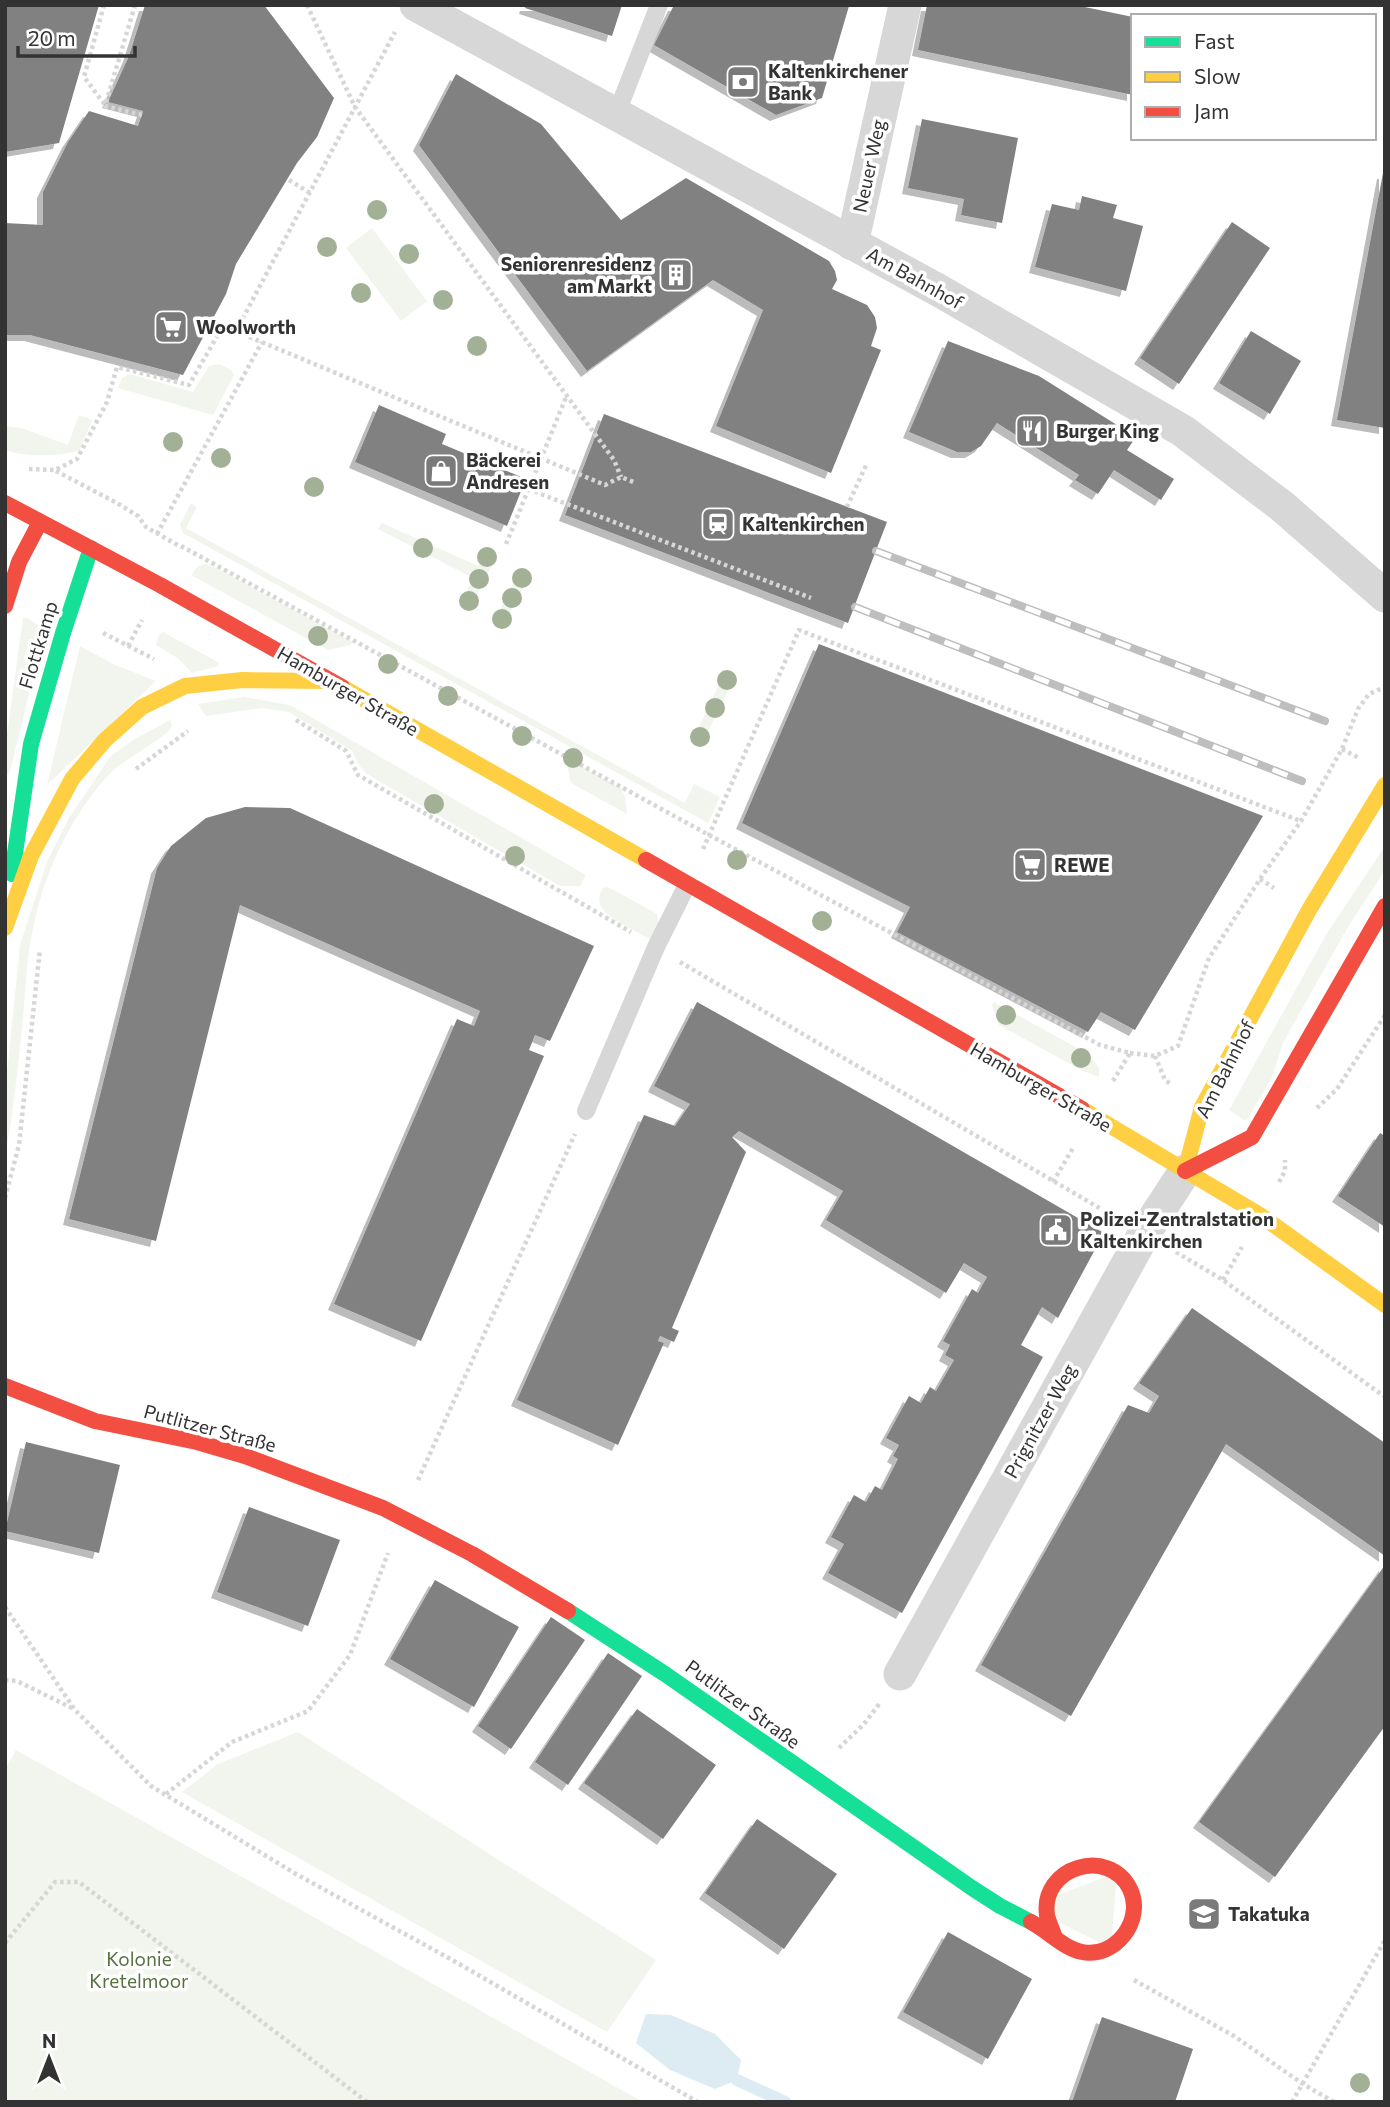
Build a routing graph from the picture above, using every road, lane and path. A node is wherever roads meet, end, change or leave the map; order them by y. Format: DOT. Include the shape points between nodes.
graph roads {
  1 [pos="104,5"];
  2 [pos="135,5"];
  3 [pos="307,5"];
  4 [pos="659,5"];
  5 [pos="905,5"];
  6 [pos="407,17"];
  7 [pos="105,106"];
  8 [pos="355,107"];
  9 [pos="142,115"];
  10 [pos="616,115"];
  11 [pos="289,180"];
  12 [pos="310,193"];
  13 [pos="852,244"];
  14 [pos="236,331"];
  15 [pos="262,342"];
  16 [pos="567,394"];
  17 [pos="541,458"];
  18 [pos="867,463"];
  19 [pos="26,469"];
  20 [pos="55,470"];
  21 [pos="621,477"];
  22 [pos="636,483"];
  23 [pos="528,489"];
  24 [pos="5,503"];
  25 [pos="847,507"];
  26 [pos="40,522"];
  27 [pos="506,544"];
  28 [pos="181,546"];
  29 [pos="91,548"];
  30 [pos="1385,596"];
  31 [pos="811,598"];
  32 [pos="5,606"];
  33 [pos="331,681"];
  34 [pos="184,687"];
  35 [pos="1385,687"];
  36 [pos="286,714"];
  37 [pos="126,777"];
  38 [pos="1385,785"];
  39 [pos="1301,821"];
  40 [pos="709,835"];
  41 [pos="1260,878"];
  42 [pos="687,885"];
  43 [pos="1274,888"];
  44 [pos="1385,906"];
  45 [pos="5,921"];
  46 [pos="5,928"];
  47 [pos="42,943"];
  48 [pos="656,947"];
  49 [pos="1385,1015"];
  50 [pos="1130,1053"];
  51 [pos="586,1111"];
  52 [pos="1311,1113"];
  53 [pos="1093,1115"];
  54 [pos="1285,1159"];
  55 [pos="1185,1171"];
  56 [pos="1053,1182"];
  57 [pos="5,1198"];
  58 [pos="1261,1215"];
  59 [pos="1144,1234"];
  60 [pos="1223,1280"];
  61 [pos="1385,1305"];
  62 [pos="5,1386"];
  63 [pos="1385,1397"];
  64 [pos="401,1516"];
  65 [pos="5,1606"];
  66 [pos="900,1674"];
  67 [pos="5,1680"];
  68 [pos="75,1710"];
  69 [pos="799,1770"];
  70 [pos="166,1794"];
  71 [pos="1054,1935"];
  72 [pos="1385,1940"];
  73 [pos="5,1943"];
  74 [pos="1087,1953"];
  75 [pos="1303,2084"];
  76 [pos="367,2102"];
  77 [pos="698,2102"];
  78 [pos="1292,2102"];
  79 [pos="1334,2102"];
  1 -- 7 [label="path" via="84,77"];
  2 -- 7 [label="path"];
  3 -- 8 [label="path"];
  4 -- 10 [label="lane"];
  5 -- 13 [label="street, Neuer Weg"];
  6 -- 8 [label="path"];
  6 -- 10 [label="street, Am Bahnhof"];
  7 -- 9 [label="path"];
  8 -- 12 [label="path"];
  8 -- 16 [label="path"];
  10 -- 13 [label="street, Am Bahnhof"];
  11 -- 12 [label="path"];
  12 -- 14 [label="path"];
  13 -- 30 [label="street, Am Bahnhof" via="1182,431 1283,507"];
  14 -- 15 [label="path"];
  14 -- 20 [label="path" via="223,326 189,385 117,367 107,402 77,459"];
  15 -- 17 [label="path"];
  15 -- 20 [label="path" via="157,534 138,516"];
  16 -- 17 [label="path"];
  16 -- 21 [label="path"];
  17 -- 21 [label="path" via="605,485"];
  17 -- 23 [label="path"];
  18 -- 25 [label="path"];
  19 -- 20 [label="path"];
  21 -- 22 [label="path"];
  23 -- 27 [label="path"];
  23 -- 31 [label="path"];
  24 -- 26 [label="street, Hamburger Straße"];
  26 -- 29 [label="street, Hamburger Straße"];
  26 -- 32 [label="street" via="26,544"];
  28 -- 40 [label="path"];
  29 -- 33 [label="street, Hamburger Straße"];
  29 -- 45 [label="street, Flottkamp" via="31,744"];
  33 -- 34 [label="street" via="243,680"];
  33 -- 42 [label="street, Hamburger Straße"];
  34 -- 37 [label="path" via="195,727"];
  34 -- 46 [label="street" via="142,707 105,740 72,779 31,856"];
  35 -- 39 [label="path" via="1370,694 1358,709 1342,749"];
  36 -- 48 [label="path" via="346,751 358,775"];
  38 -- 55 [label="street, Am Bahnhof" via="1309,910 1202,1107"];
  39 -- 40 [label="path" via="799,630"];
  39 -- 41 [label="path"];
  40 -- 42 [label="path"];
  40 -- 50 [label="path" via="1100,1045"];
  41 -- 43 [label="path"];
  41 -- 50 [label="path" via="1209,958 1178,1046 1155,1056"];
  42 -- 48 [label="lane"];
  42 -- 53 [label="street, Hamburger Straße"];
  44 -- 55 [label="street" via="1252,1138"];
  47 -- 57 [label="path" via="19,1145"];
  48 -- 51 [label="lane"];
  48 -- 56 [label="path"];
  49 -- 52 [label="path" via="1337,1089"];
  50 -- 53 [label="path"];
  51 -- 64 [label="path"];
  53 -- 55 [label="street, Hamburger Straße"];
  53 -- 56 [label="path"];
  54 -- 58 [label="path" via="1285,1171"];
  55 -- 58 [label="street, Hamburger Straße"];
  55 -- 59 [label="street, Prignitzer Weg"];
  56 -- 59 [label="path"];
  58 -- 60 [label="path"];
  58 -- 61 [label="street, Hamburger Straße"];
  59 -- 60 [label="path"];
  59 -- 66 [label="street, Prignitzer Weg"];
  60 -- 63 [label="path"];
  62 -- 64 [label="street, Putlitzer Straße" via="94,1420 262,1461"];
  64 -- 69 [label="street, Putlitzer Straße" via="541,1595 642,1659"];
  64 -- 70 [label="path" via="350,1655 309,1711 232,1742"];
  65 -- 68 [label="path"];
  66 -- 69 [label="path" via="864,1724 834,1753"];
  67 -- 68 [label="path" via="17,1681"];
  68 -- 70 [label="path" via="151,1786"];
  69 -- 71 [label="street, Putlitzer Straße" via="1003,1908"];
  70 -- 77 [label="path" via="296,1874"];
  71 -- 74 [label="street, Putlitzer Straße" via="1075,1951"];
  71 -- 74 [label="street" via="1045,1907 1053,1883 1079,1866 1110,1869 1130,1889 1134,1916 1121,1941"];
  72 -- 75 [label="path"];
  73 -- 76 [label="path" via="55,1882 79,1882"];
  74 -- 75 [label="path" via="1234,2036"];
  75 -- 78 [label="path"];
  75 -- 79 [label="path"];
}
